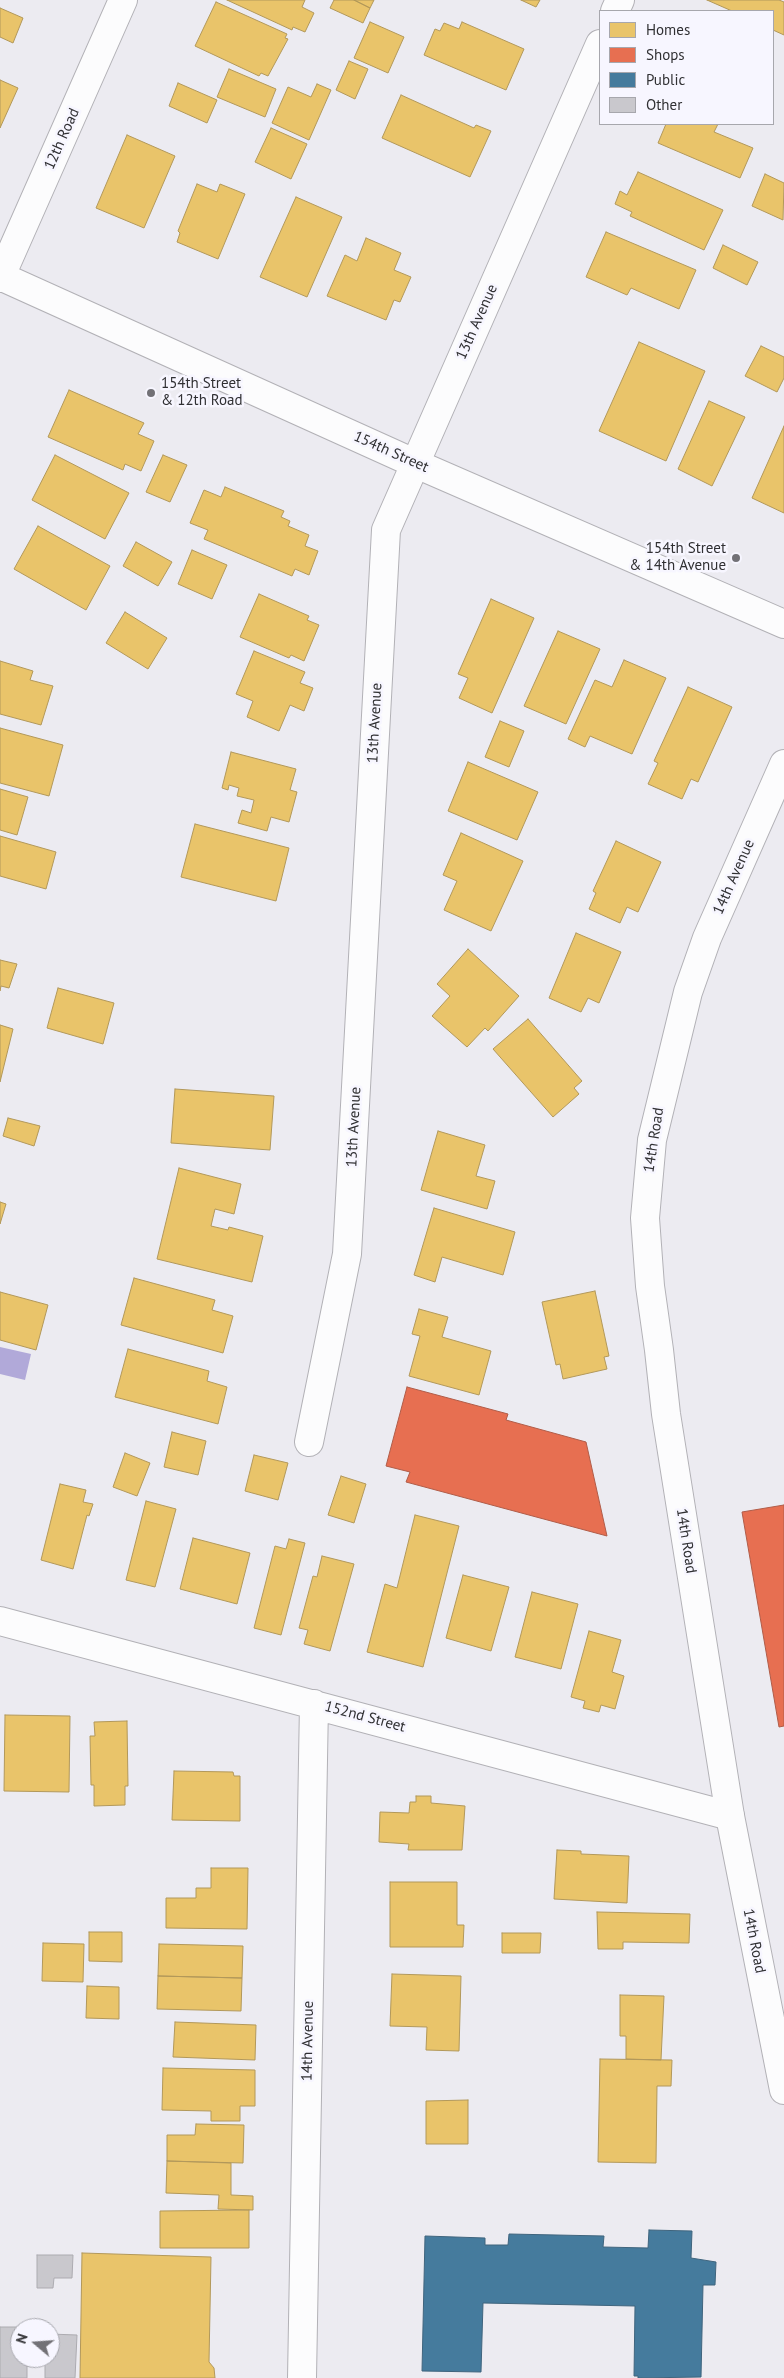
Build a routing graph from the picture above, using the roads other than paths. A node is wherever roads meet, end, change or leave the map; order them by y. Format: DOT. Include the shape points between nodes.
graph roads {
  1 [pos="123,0"];
  2 [pos="599,46"];
  3 [pos="0,277"];
  4 [pos="414,463"];
  5 [pos="784,624"];
  6 [pos="784,764"];
  7 [pos="688,992"];
  8 [pos="309,1442"];
  9 [pos="0,1621"];
  10 [pos="314,1704"];
  11 [pos="730,1816"];
  12 [pos="784,2090"];
  13 [pos="302,2378"];
  1 -- 3 [label="street, 12th Road"];
  2 -- 4 [label="street, 13th Avenue"];
  3 -- 4 [label="street, 154th Street"];
  4 -- 5 [label="street, 154th Street"];
  4 -- 8 [label="street, 13th Avenue" via="386,530 347,1254"];
  6 -- 7 [label="street, 14th Avenue" via="707,938"];
  7 -- 11 [label="street, 14th Road" via="652,1140 645,1218 666,1414"];
  9 -- 10 [label="street, 152nd Street"];
  10 -- 11 [label="street, 152nd Street"];
  10 -- 13 [label="street, 14th Avenue"];
  11 -- 12 [label="street, 14th Road"];
}
